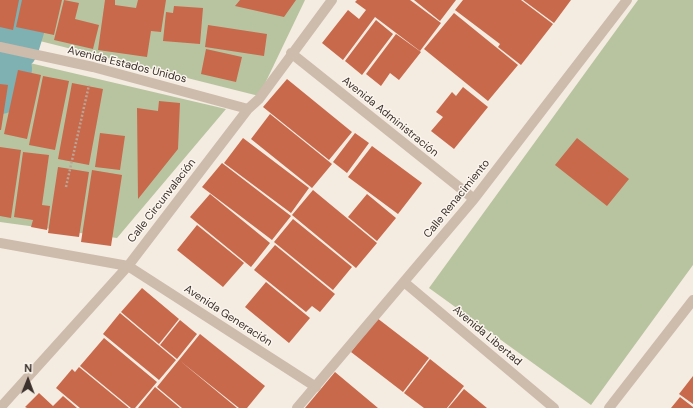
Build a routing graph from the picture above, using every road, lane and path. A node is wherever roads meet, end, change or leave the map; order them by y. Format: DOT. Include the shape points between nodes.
graph roads {
  1 [pos="332,0"];
  2 [pos="627,0"];
  3 [pos="0,47"];
  4 [pos="291,53"];
  5 [pos="93,67"];
  6 [pos="248,109"];
  7 [pos="66,186"];
  8 [pos="474,199"];
  9 [pos="0,242"];
  10 [pos="128,266"];
  11 [pos="404,282"];
  12 [pos="693,300"];
  13 [pos="316,387"];
  14 [pos="0,408"];
  15 [pos="298,408"];
  16 [pos="554,408"];
  17 [pos="609,408"];
  1 -- 4 [label="street, Calle Circunvalación"];
  2 -- 8 [label="street, Calle Renacimiento"];
  3 -- 5 [label="street, Avenida Estados Unidos"];
  4 -- 6 [label="street, Calle Circunvalación" via="259,99"];
  4 -- 8 [label="street, Avenida Administración"];
  5 -- 6 [label="street, Avenida Estados Unidos"];
  5 -- 7 [label="path"];
  6 -- 10 [label="street, Calle Circunvalación"];
  8 -- 11 [label="street, Calle Renacimiento"];
  9 -- 10 [label="street"];
  10 -- 13 [label="street, Avenida Generación"];
  10 -- 14 [label="street, Calle Circunvalación"];
  11 -- 13 [label="street, Calle Renacimiento"];
  11 -- 16 [label="street, Avenida Libertad"];
  12 -- 17 [label="street"];
  13 -- 15 [label="street, Calle Renacimiento"];
}
